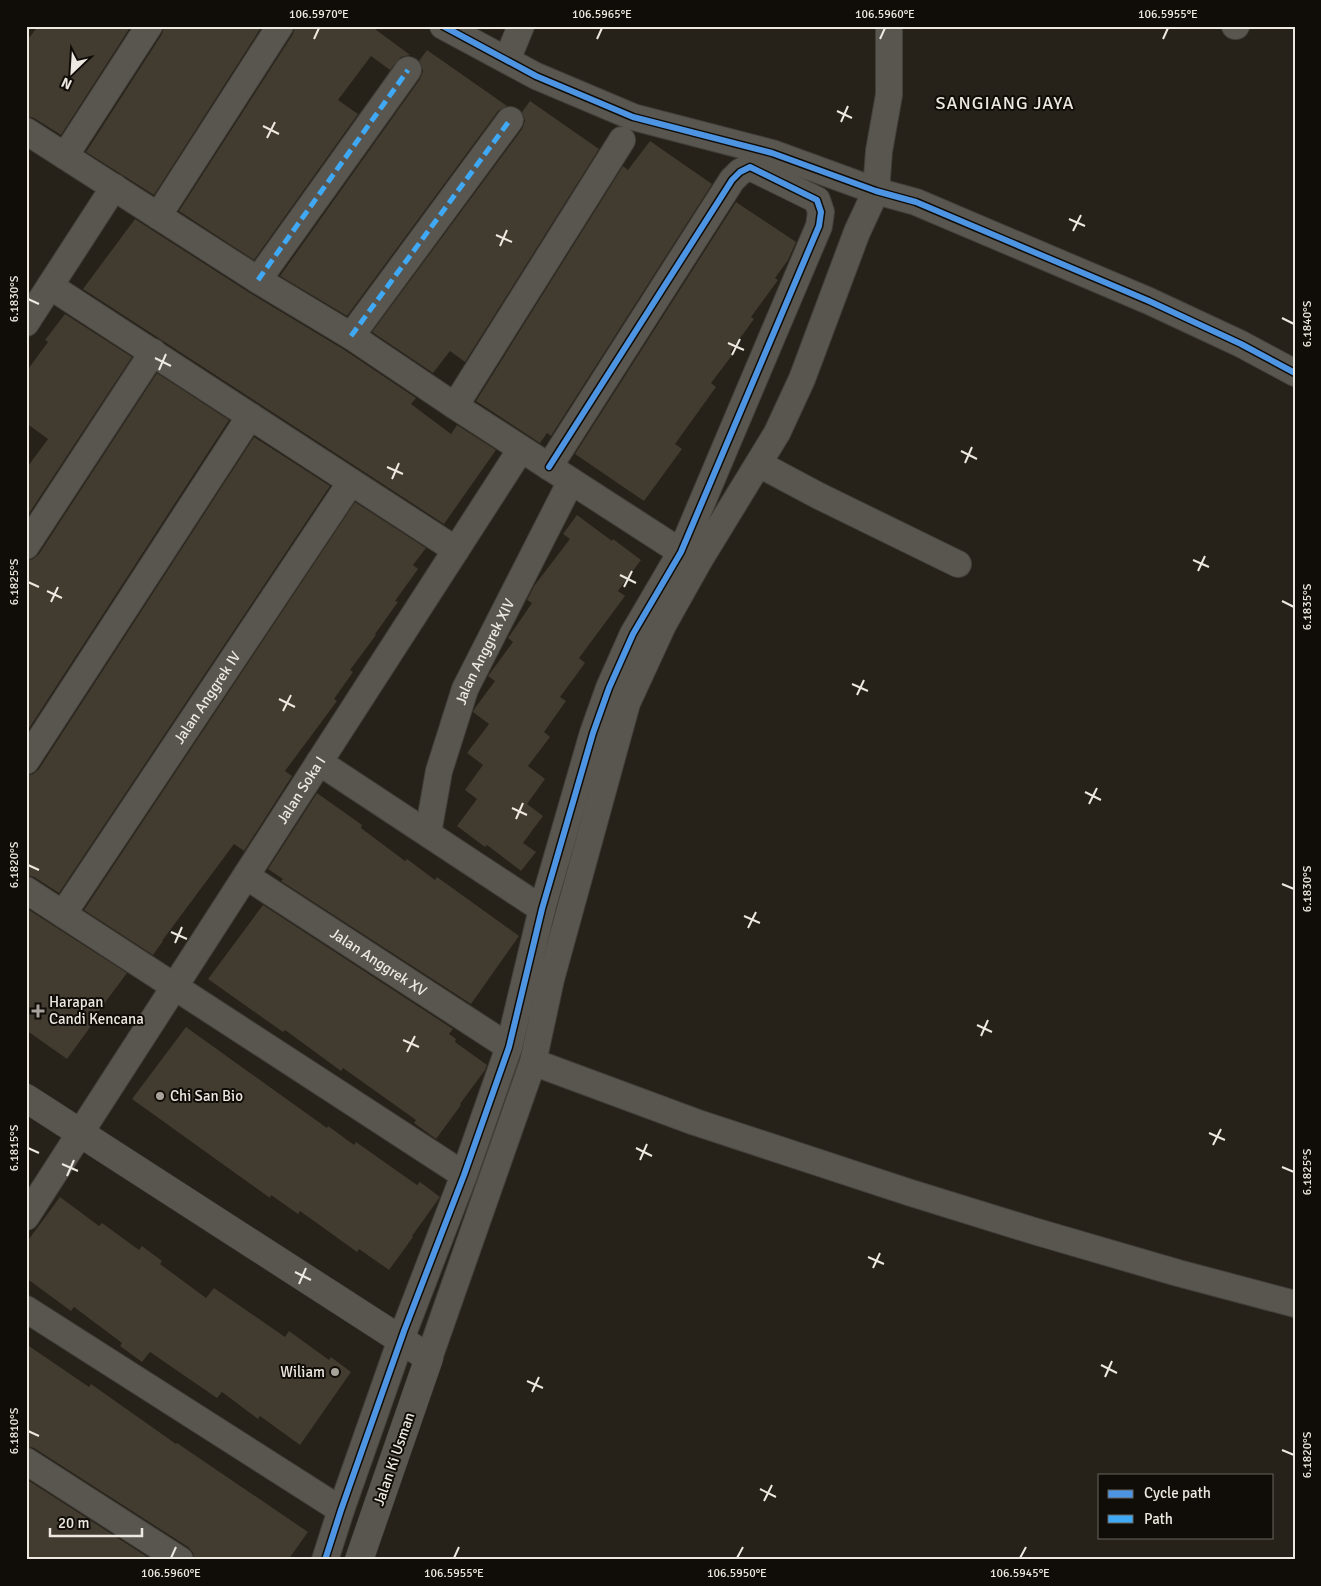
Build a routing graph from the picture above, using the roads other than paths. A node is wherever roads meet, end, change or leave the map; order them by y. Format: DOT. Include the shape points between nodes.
graph roads {
  1 [pos="149,26"];
  2 [pos="280,26"];
  3 [pos="443,26"];
  4 [pos="521,26"];
  5 [pos="889,26"];
  6 [pos="506,60"];
  7 [pos="408,70"];
  8 [pos="510,120"];
  9 [pos="26,131"];
  10 [pos="622,140"];
  11 [pos="65,156"];
  12 [pos="114,187"];
  13 [pos="876,191"];
  14 [pos="158,216"];
  15 [pos="258,280"];
  16 [pos="50,286"];
  17 [pos="26,324"];
  18 [pos="351,336"];
  19 [pos="153,352"];
  20 [pos="1295,373"];
  21 [pos="455,406"];
  22 [pos="250,416"];
  23 [pos="521,449"];
  24 [pos="759,464"];
  25 [pos="549,467"];
  26 [pos="571,480"];
  27 [pos="351,482"];
  28 [pos="26,546"];
  29 [pos="456,550"];
  30 [pos="681,552"];
  31 [pos="958,564"];
  32 [pos="26,761"];
  33 [pos="319,762"];
  34 [pos="428,833"];
  35 [pos="246,876"];
  36 [pos="26,890"];
  37 [pos="542,909"];
  38 [pos="63,914"];
  39 [pos="174,986"];
  40 [pos="509,1047"];
  41 [pos="533,1062"];
  42 [pos="26,1098"];
  43 [pos="80,1133"];
  44 [pos="464,1175"];
  45 [pos="26,1217"];
  46 [pos="1295,1304"];
  47 [pos="26,1309"];
  48 [pos="401,1340"];
  49 [pos="429,1358"];
  50 [pos="26,1461"];
  51 [pos="341,1510"];
  52 [pos="180,1560"];
  53 [pos="325,1560"];
  54 [pos="359,1560"];
  1 -- 11 [label="street"];
  2 -- 14 [label="street"];
  3 -- 6 [label="street"];
  4 -- 6 [label="street"];
  5 -- 13 [label="street" via="888,95"];
  6 -- 13 [label="street" via="633,117 772,152"];
  7 -- 15 [label="street"];
  8 -- 18 [label="street"];
  9 -- 11 [label="street"];
  10 -- 21 [label="street"];
  11 -- 12 [label="street"];
  12 -- 14 [label="street"];
  12 -- 16 [label="street"];
  13 -- 20 [label="street" via="916,202 1140,297"];
  13 -- 24 [label="street" via="857,232 802,379"];
  14 -- 15 [label="street"];
  15 -- 18 [label="street"];
  16 -- 17 [label="street"];
  16 -- 19 [label="street"];
  18 -- 21 [label="street"];
  19 -- 22 [label="street"];
  19 -- 28 [label="street"];
  21 -- 23 [label="street"];
  22 -- 27 [label="street"];
  22 -- 32 [label="street"];
  23 -- 25 [label="street"];
  23 -- 29 [label="street, Jalan Soka I"];
  24 -- 31 [label="street"];
  24 -- 41 [label="street" via="700,559 627,703 551,979"];
  25 -- 26 [label="street"];
  25 -- 30 [label="street" via="740,172 750,167 817,200 821,212 819,226"];
  26 -- 30 [label="street"];
  26 -- 34 [label="street, Jalan Anggrek XIV" via="465,689 439,771"];
  27 -- 29 [label="street"];
  27 -- 38 [label="street, Jalan Anggrek IV"];
  29 -- 33 [label="street, Jalan Soka I"];
  30 -- 37 [label="street" via="633,634 609,688"];
  33 -- 34 [label="street"];
  33 -- 35 [label="street, Jalan Soka I"];
  34 -- 37 [label="street"];
  35 -- 39 [label="street, Jalan Soka I"];
  35 -- 40 [label="street, Jalan Anggrek XV"];
  36 -- 38 [label="street"];
  37 -- 40 [label="street"];
  38 -- 39 [label="street"];
  39 -- 43 [label="street, Jalan Soka I"];
  39 -- 44 [label="street"];
  40 -- 44 [label="street"];
  41 -- 46 [label="street" via="704,1126 898,1189 1088,1247"];
  41 -- 49 [label="street"];
  42 -- 43 [label="street"];
  43 -- 45 [label="street, Jalan Soka I"];
  43 -- 48 [label="street"];
  44 -- 48 [label="street"];
  47 -- 51 [label="street"];
  48 -- 49 [label="street"];
  48 -- 51 [label="street"];
  49 -- 54 [label="street, Jalan Ki Usman"];
  50 -- 52 [label="street"];
  51 -- 53 [label="street"];
}
